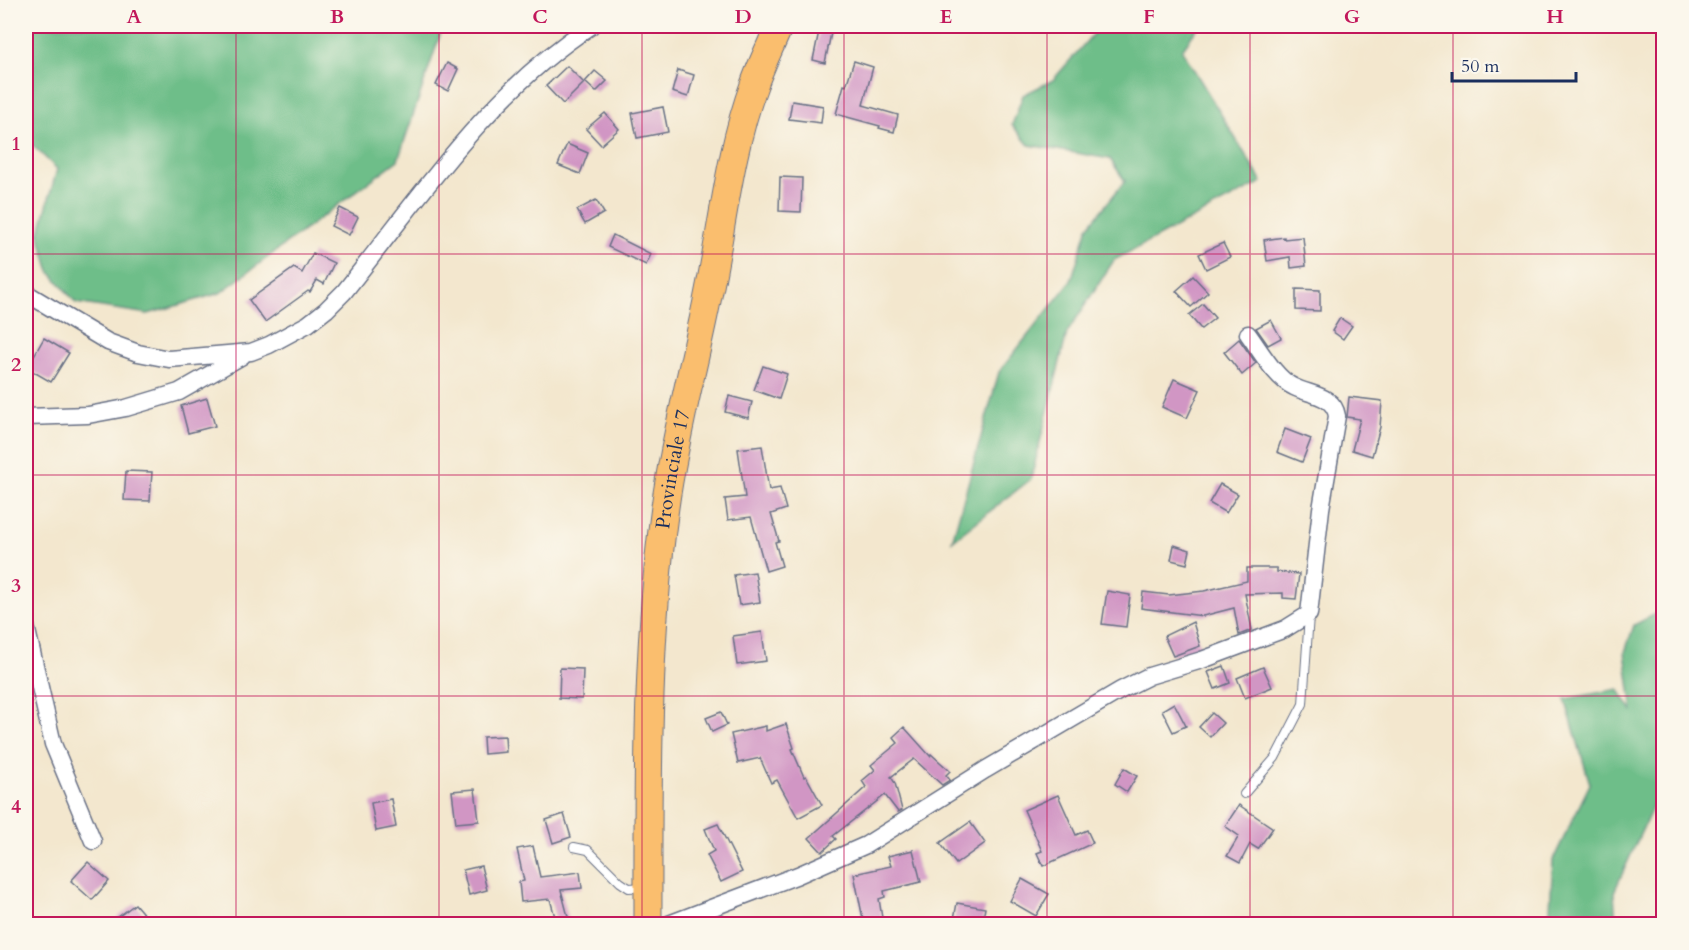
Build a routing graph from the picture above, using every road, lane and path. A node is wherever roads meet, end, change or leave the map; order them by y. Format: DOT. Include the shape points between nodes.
graph roads {
  1 [pos="591,26"];
  2 [pos="779,26"];
  3 [pos="26,293"];
  4 [pos="1248,334"];
  5 [pos="251,352"];
  6 [pos="26,417"];
  7 [pos="1309,614"];
  8 [pos="26,626"];
  9 [pos="1244,794"];
  10 [pos="93,841"];
  11 [pos="574,847"];
  12 [pos="648,886"];
  13 [pos="648,924"];
  14 [pos="669,924"];
  1 -- 5 [label="street" via="546,58 454,153 345,292 287,337"];
  2 -- 12 [label="main road, Provinciale 17" via="753,86 735,155 665,506 649,724"];
  3 -- 5 [label="street" via="108,342 138,353 169,359"];
  4 -- 7 [label="street" via="1291,386 1327,399 1336,408"];
  5 -- 6 [label="street" via="179,392 126,408 88,415"];
  7 -- 9 [label="lane" via="1303,704 1275,758"];
  7 -- 14 [label="street" via="1285,629 1149,676 1121,690 866,845"];
  8 -- 10 [label="street" via="53,744"];
  11 -- 12 [label="lane" via="588,850 629,888"];
  12 -- 13 [label="main road, Provinciale 17"];
}
